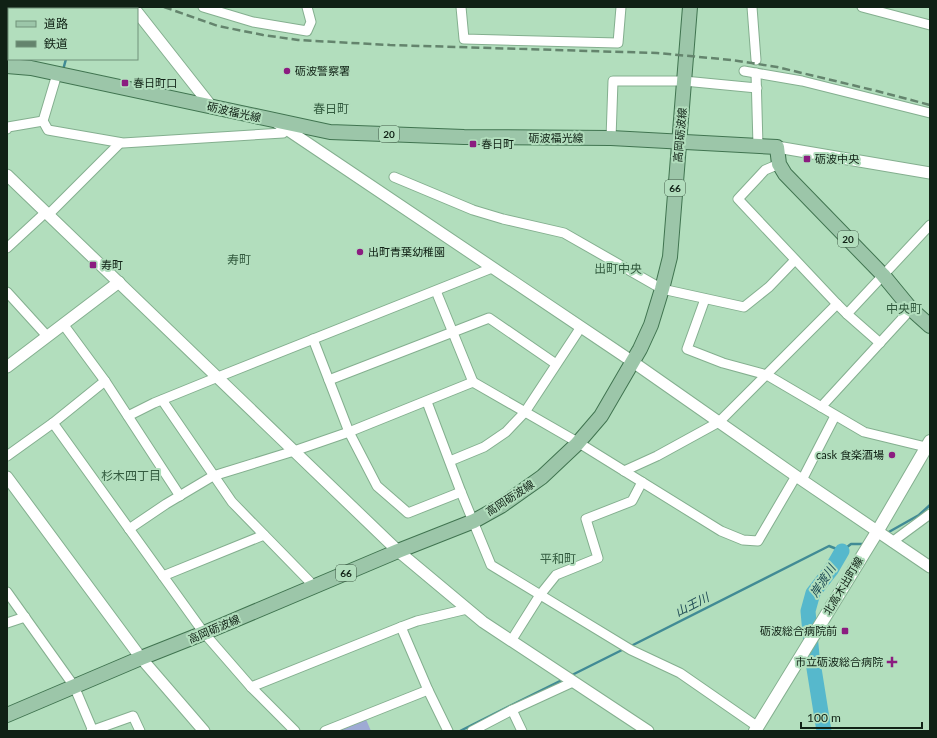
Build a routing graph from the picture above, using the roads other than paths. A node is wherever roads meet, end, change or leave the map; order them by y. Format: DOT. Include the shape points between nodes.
graph roads {
  1 [pos="203,7"];
  2 [pos="308,7"];
  3 [pos="461,7"];
  4 [pos="621,7"];
  5 [pos="690,7"];
  6 [pos="752,7"];
  7 [pos="862,7"];
  8 [pos="138,13"];
  9 [pos="929,23"];
  10 [pos="756,60"];
  11 [pos="10,64"];
  12 [pos="744,71"];
  13 [pos="756,73"];
  14 [pos="57,74"];
  15 [pos="684,81"];
  16 [pos="757,88"];
  17 [pos="211,106"];
  18 [pos="930,113"];
  19 [pos="43,121"];
  20 [pos="274,121"];
  21 [pos="7,129"];
  22 [pos="287,129"];
  23 [pos="611,138"];
  24 [pos="679,142"];
  25 [pos="120,143"];
  26 [pos="758,146"];
  27 [pos="777,148"];
  28 [pos="779,164"];
  29 [pos="930,173"];
  30 [pos="7,175"];
  31 [pos="394,177"];
  32 [pos="47,213"];
  33 [pos="930,225"];
  34 [pos="7,248"];
  35 [pos="795,260"];
  36 [pos="492,268"];
  37 [pos="883,275"];
  38 [pos="120,282"];
  39 [pos="662,289"];
  40 [pos="436,291"];
  41 [pos="7,292"];
  42 [pos="705,298"];
  43 [pos="837,304"];
  44 [pos="911,309"];
  45 [pos="847,314"];
  46 [pos="63,324"];
  47 [pos="930,326"];
  48 [pos="581,327"];
  49 [pos="453,331"];
  50 [pos="47,336"];
  51 [pos="313,339"];
  52 [pos="880,343"];
  53 [pos="633,362"];
  54 [pos="556,364"];
  55 [pos="7,366"];
  56 [pos="766,375"];
  57 [pos="218,377"];
  58 [pos="329,380"];
  59 [pos="105,381"];
  60 [pos="473,382"];
  61 [pos="162,400"];
  62 [pos="427,402"];
  63 [pos="821,407"];
  64 [pos="525,412"];
  65 [pos="128,416"];
  66 [pos="835,416"];
  67 [pos="719,422"];
  68 [pos="53,423"];
  69 [pos="349,432"];
  70 [pos="579,443"];
  71 [pos="929,445"];
  72 [pos="294,451"];
  73 [pos="7,456"];
  74 [pos="450,461"];
  75 [pos="624,471"];
  76 [pos="213,476"];
  77 [pos="7,477"];
  78 [pos="799,478"];
  79 [pos="642,482"];
  80 [pos="461,492"];
  81 [pos="180,496"];
  82 [pos="930,514"];
  83 [pos="474,521"];
  84 [pos="129,529"];
  85 [pos="877,532"];
  86 [pos="264,535"];
  87 [pos="892,542"];
  88 [pos="398,550"];
  89 [pos="930,567"];
  90 [pos="163,576"];
  91 [pos="314,586"];
  92 [pos="7,592"];
  93 [pos="540,595"];
  94 [pos="467,609"];
  95 [pos="25,617"];
  96 [pos="7,623"];
  97 [pos="401,627"];
  98 [pos="204,633"];
  99 [pos="511,641"];
  100 [pos="141,658"];
  101 [pos="573,682"];
  102 [pos="74,686"];
  103 [pos="251,687"];
  104 [pos="428,690"];
  105 [pos="512,710"];
  106 [pos="7,715"];
  107 [pos="756,729"];
  108 [pos="92,731"];
  109 [pos="140,731"];
  110 [pos="204,731"];
  111 [pos="295,731"];
  112 [pos="325,731"];
  113 [pos="448,731"];
  114 [pos="472,731"];
  115 [pos="522,731"];
  116 [pos="648,731"];
  1 -- 2 [label="street" via="253,22 307,31 311,22"];
  3 -- 4 [label="street" via="464,39 618,43"];
  5 -- 15 [label="main road, 高岡砺波線 / 66"];
  6 -- 10 [label="street"];
  7 -- 9 [label="street"];
  8 -- 17 [label="street"];
  11 -- 14 [label="main road, 砺波福光線 / 20"];
  12 -- 13 [label="street"];
  13 -- 16 [label="street"];
  13 -- 18 [label="street" via="802,81"];
  14 -- 17 [label="main road, 砺波福光線 / 20"];
  14 -- 19 [label="street"];
  15 -- 16 [label="street"];
  15 -- 23 [label="street" via="613,81"];
  15 -- 24 [label="main road, 高岡砺波線 / 66"];
  16 -- 26 [label="street"];
  17 -- 20 [label="main road, 砺波福光線 / 20"];
  19 -- 21 [label="street"];
  19 -- 25 [label="street" via="48,130"];
  20 -- 22 [label="street"];
  20 -- 23 [label="main road, 砺波福光線 / 20" via="330,132 464,137"];
  22 -- 25 [label="street" via="283,133"];
  22 -- 36 [label="street"];
  23 -- 24 [label="main road, 砺波福光線 / 20"];
  24 -- 26 [label="main road, 砺波福光線 / 20"];
  24 -- 39 [label="main road, 高岡砺波線 / 66" via="670,257"];
  25 -- 32 [label="street"];
  26 -- 27 [label="main road, 砺波福光線 / 20"];
  27 -- 28 [label="main road, 20"];
  27 -- 29 [label="street"];
  28 -- 35 [label="street" via="765,170 738,199"];
  28 -- 37 [label="main road, 20" via="785,174"];
  30 -- 32 [label="street"];
  31 -- 39 [label="street" via="473,210 564,234"];
  32 -- 34 [label="street"];
  32 -- 38 [label="street"];
  33 -- 37 [label="street"];
  35 -- 42 [label="street" via="769,288 744,307"];
  35 -- 43 [label="street"];
  36 -- 40 [label="street"];
  36 -- 48 [label="street"];
  37 -- 44 [label="main road, 20"];
  37 -- 45 [label="street"];
  38 -- 46 [label="street"];
  38 -- 57 [label="street"];
  39 -- 42 [label="street"];
  39 -- 53 [label="main road, 高岡砺波線 / 66" via="651,325"];
  40 -- 49 [label="street"];
  40 -- 51 [label="street"];
  41 -- 50 [label="street"];
  42 -- 56 [label="street" via="687,349 723,363"];
  43 -- 45 [label="street"];
  43 -- 56 [label="street"];
  44 -- 47 [label="main road, 20"];
  44 -- 52 [label="street"];
  45 -- 52 [label="street"];
  46 -- 50 [label="street"];
  46 -- 59 [label="street"];
  48 -- 53 [label="street"];
  48 -- 54 [label="street"];
  49 -- 54 [label="street" via="489,318"];
  49 -- 58 [label="street"];
  49 -- 60 [label="street"];
  50 -- 55 [label="street"];
  51 -- 57 [label="street"];
  51 -- 58 [label="street"];
  52 -- 63 [label="street"];
  53 -- 67 [label="street"];
  53 -- 70 [label="main road, 高岡砺波線 / 66" via="601,416"];
  54 -- 64 [label="street"];
  56 -- 63 [label="street"];
  56 -- 67 [label="street"];
  57 -- 61 [label="street"];
  57 -- 72 [label="street"];
  58 -- 69 [label="street"];
  59 -- 65 [label="street"];
  59 -- 68 [label="street"];
  60 -- 62 [label="street"];
  60 -- 64 [label="street"];
  61 -- 65 [label="street"];
  61 -- 76 [label="street"];
  62 -- 69 [label="street"];
  62 -- 74 [label="street"];
  63 -- 66 [label="street"];
  64 -- 70 [label="street"];
  64 -- 74 [label="street" via="506,432 484,447"];
  65 -- 81 [label="street"];
  66 -- 71 [label="street" via="864,432"];
  66 -- 78 [label="street"];
  67 -- 75 [label="street"];
  67 -- 78 [label="street"];
  68 -- 73 [label="street"];
  68 -- 84 [label="street"];
  69 -- 72 [label="street"];
  69 -- 80 [label="street" via="377,486 408,513"];
  70 -- 75 [label="street"];
  70 -- 83 [label="main road, 高岡砺波線 / 66" via="542,477 501,506"];
  71 -- 85 [label="main road, 北高木出町線"];
  72 -- 76 [label="street"];
  72 -- 88 [label="street"];
  74 -- 80 [label="street"];
  75 -- 79 [label="street"];
  76 -- 81 [label="street"];
  76 -- 86 [label="street" via="232,502"];
  77 -- 100 [label="street"];
  78 -- 79 [label="street" via="758,541 743,540 721,531"];
  78 -- 85 [label="street"];
  79 -- 93 [label="street" via="632,501 586,519 598,558 556,575"];
  80 -- 83 [label="street"];
  81 -- 84 [label="street"];
  82 -- 87 [label="street"];
  83 -- 88 [label="main road, 高岡砺波線 / 66"];
  83 -- 93 [label="street" via="491,565"];
  84 -- 90 [label="street"];
  85 -- 87 [label="street"];
  85 -- 107 [label="main road, 北高木出町線"];
  86 -- 90 [label="street"];
  86 -- 91 [label="street"];
  87 -- 89 [label="street"];
  88 -- 91 [label="main road, 高岡砺波線 / 66"];
  88 -- 94 [label="street"];
  90 -- 98 [label="street"];
  91 -- 98 [label="main road, 高岡砺波線 / 66"];
  92 -- 95 [label="street"];
  93 -- 99 [label="street"];
  93 -- 107 [label="street" via="631,650 680,673"];
  94 -- 97 [label="street"];
  94 -- 99 [label="street"];
  95 -- 96 [label="street"];
  95 -- 102 [label="street"];
  97 -- 103 [label="street"];
  97 -- 104 [label="street"];
  98 -- 100 [label="main road, 高岡砺波線 / 66"];
  98 -- 103 [label="street"];
  99 -- 101 [label="street"];
  100 -- 102 [label="main road, 高岡砺波線 / 66"];
  100 -- 110 [label="street"];
  101 -- 105 [label="street"];
  101 -- 116 [label="street"];
  102 -- 106 [label="main road, 高岡砺波線 / 66"];
  102 -- 108 [label="street"];
  103 -- 111 [label="street"];
  104 -- 112 [label="street"];
  104 -- 113 [label="street"];
  105 -- 114 [label="street"];
  105 -- 115 [label="street"];
  108 -- 109 [label="street" via="133,716"];
}
